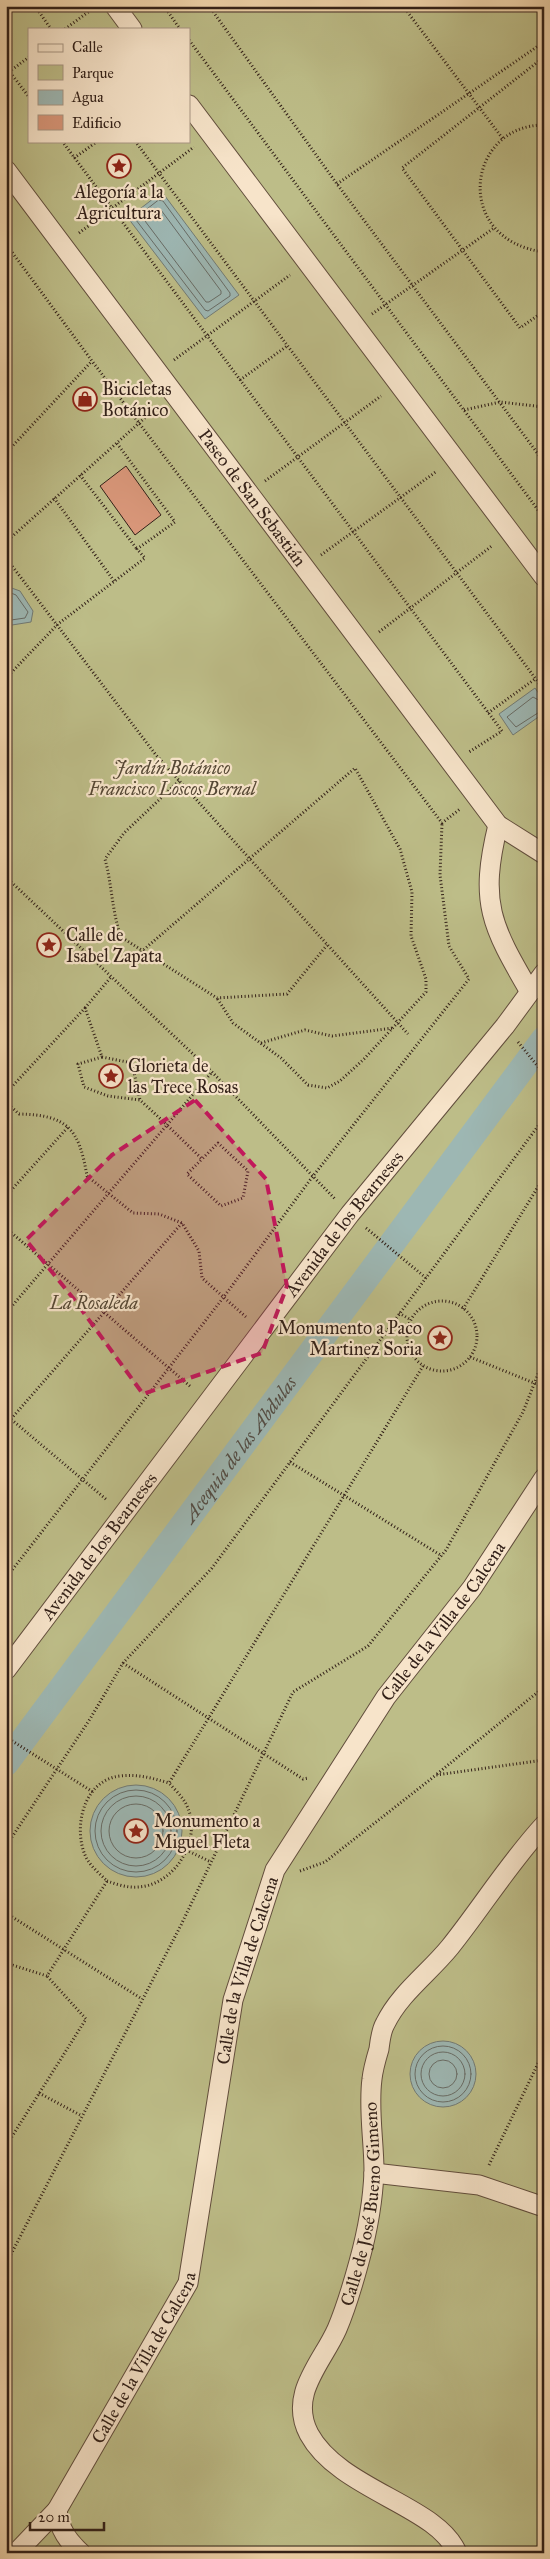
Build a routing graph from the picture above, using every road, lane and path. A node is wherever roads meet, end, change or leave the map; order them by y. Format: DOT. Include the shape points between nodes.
graph roads {
  1 [pos="35,6"];
  2 [pos="95,6"];
  3 [pos="115,6"];
  4 [pos="164,6"];
  5 [pos="209,6"];
  6 [pos="403,6"];
  7 [pos="51,28"];
  8 [pos="66,28"];
  9 [pos="131,28"];
  10 [pos="179,28"];
  11 [pos="190,41"];
  12 [pos="544,42"];
  13 [pos="544,57"];
  14 [pos="28,58"];
  15 [pos="6,67"];
  16 [pos="8,73"];
  17 [pos="471,94"];
  18 [pos="28,96"];
  19 [pos="190,106"];
  20 [pos="480,108"];
  21 [pos="544,125"];
  22 [pos="211,135"];
  23 [pos="503,139"];
  24 [pos="63,142"];
  25 [pos="97,142"];
  26 [pos="136,142"];
  27 [pos="74,158"];
  28 [pos="6,170"];
  29 [pos="158,172"];
  30 [pos="337,184"];
  31 [pos="112,208"];
  32 [pos="494,228"];
  33 [pos="6,244"];
  34 [pos="62,245"];
  35 [pos="462,249"];
  36 [pos="544,252"];
  37 [pos="308,263"];
  38 [pos="412,286"];
  39 [pos="254,301"];
  40 [pos="386,305"];
  41 [pos="544,311"];
  42 [pos="355,326"];
  43 [pos="207,336"];
  44 [pos="287,346"];
  45 [pos="92,361"];
  46 [pos="158,372"];
  47 [pos="240,380"];
  48 [pos="398,382"];
  49 [pos="174,394"];
  50 [pos="500,402"];
  51 [pos="544,407"];
  52 [pos="464,410"];
  53 [pos="139,422"];
  54 [pos="345,423"];
  55 [pos="116,442"];
  56 [pos="6,453"];
  57 [pos="296,456"];
  58 [pos="455,458"];
  59 [pos="544,462"];
  60 [pos="80,475"];
  61 [pos="249,494"];
  62 [pos="400,497"];
  63 [pos="54,498"];
  64 [pos="544,518"];
  65 [pos="353,532"];
  66 [pos="511,532"];
  67 [pos="6,542"];
  68 [pos="137,549"];
  69 [pos="6,558"];
  70 [pos="305,568"];
  71 [pos="456,573"];
  72 [pos="544,577"];
  73 [pos="114,582"];
  74 [pos="410,608"];
  75 [pos="58,624"];
  76 [pos="362,645"];
  77 [pos="6,678"];
  78 [pos="535,679"];
  79 [pos="544,690"];
  80 [pos="488,713"];
  81 [pos="453,763"];
  82 [pos="179,781"];
  83 [pos="476,796"];
  84 [pos="442,824"];
  85 [pos="498,825"];
  86 [pos="544,854"];
  87 [pos="249,859"];
  88 [pos="6,876"];
  89 [pos="327,945"];
  90 [pos="141,952"];
  91 [pos="544,974"];
  92 [pos="111,978"];
  93 [pos="530,992"];
  94 [pos="217,998"];
  95 [pos="86,1008"];
  96 [pos="398,1023"];
  97 [pos="393,1028"];
  98 [pos="408,1034"];
  99 [pos="261,1044"];
  100 [pos="519,1044"];
  101 [pos="102,1057"];
  102 [pos="212,1072"];
  103 [pos="543,1073"];
  104 [pos="6,1093"];
  105 [pos="140,1100"];
  106 [pos="6,1102"];
  107 [pos="544,1118"];
  108 [pos="167,1125"];
  109 [pos="69,1126"];
  110 [pos="202,1159"];
  111 [pos="313,1176"];
  112 [pos="544,1178"];
  113 [pos="108,1194"];
  114 [pos="6,1196"];
  115 [pos="350,1214"];
  116 [pos="182,1223"];
  117 [pos="6,1228"];
  118 [pos="372,1233"];
  119 [pos="47,1264"];
  120 [pos="426,1278"];
  121 [pos="223,1298"];
  122 [pos="463,1308"];
  123 [pos="6,1313"];
  124 [pos="400,1313"];
  125 [pos="105,1314"];
  126 [pos="411,1320"];
  127 [pos="263,1330"];
  128 [pos="470,1357"];
  129 [pos="544,1360"];
  130 [pos="423,1366"];
  131 [pos="169,1368"];
  132 [pos="534,1383"];
  133 [pos="544,1387"];
  134 [pos="208,1402"];
  135 [pos="6,1415"];
  136 [pos="11,1419"];
  137 [pos="290,1462"];
  138 [pos="544,1478"];
  139 [pos="82,1480"];
  140 [pos="343,1497"];
  141 [pos="124,1515"];
  142 [pos="442,1556"];
  143 [pos="6,1578"];
  144 [pos="123,1663"];
  145 [pos="6,1670"];
  146 [pos="544,1686"];
  147 [pos="208,1718"];
  148 [pos="6,1737"];
  149 [pos="263,1755"];
  150 [pos="544,1760"];
  151 [pos="57,1770"];
  152 [pos="336,1774"];
  153 [pos="436,1775"];
  154 [pos="169,1783"];
  155 [pos="93,1792"];
  156 [pos="544,1825"];
  157 [pos="6,1846"];
  158 [pos="186,1850"];
  159 [pos="284,1856"];
  160 [pos="211,1862"];
  161 [pos="107,1881"];
  162 [pos="6,1914"];
  163 [pos="64,1950"];
  164 [pos="6,1963"];
  165 [pos="47,1976"];
  166 [pos="142,2000"];
  167 [pos="544,2051"];
  168 [pos="40,2094"];
  169 [pos="82,2116"];
  170 [pos="6,2146"];
  171 [pos="374,2173"];
  172 [pos="479,2185"];
  173 [pos="544,2207"];
  174 [pos="6,2264"];
  175 [pos="57,2510"];
  176 [pos="16,2553"];
  177 [pos="81,2553"];
  178 [pos="457,2553"];
  1 -- 7 [label="path"];
  2 -- 8 [label="path"];
  3 -- 9 [label="street"];
  4 -- 10 [label="path"];
  5 -- 30 [label="path"];
  6 -- 17 [label="path"];
  11 -- 40 [label="path"];
  12 -- 17 [label="path"];
  13 -- 20 [label="path"];
  14 -- 16 [label="path"];
  15 -- 16 [label="path"];
  16 -- 18 [label="path"];
  17 -- 20 [label="path"];
  17 -- 30 [label="path"];
  19 -- 22 [label="street"];
  20 -- 23 [label="path"];
  20 -- 35 [label="path" via="402,168"];
  21 -- 23 [label="path" via="521,129"];
  22 -- 29 [label="path"];
  22 -- 37 [label="street"];
  23 -- 32 [label="path" via="490,154 482,172 480,191 484,211"];
  24 -- 27 [label="path"];
  25 -- 27 [label="path"];
  26 -- 29 [label="path"];
  27 -- 31 [label="path"];
  28 -- 34 [label="street, Paseo de San Sebastián"];
  29 -- 31 [label="path"];
  29 -- 39 [label="path"];
  30 -- 38 [label="path"];
  31 -- 34 [label="path"];
  31 -- 43 [label="path"];
  32 -- 35 [label="path"];
  32 -- 36 [label="path" via="516,245"];
  33 -- 45 [label="path"];
  34 -- 46 [label="street, Paseo de San Sebastián"];
  35 -- 38 [label="path"];
  35 -- 41 [label="path" via="520,328"];
  37 -- 39 [label="path"];
  37 -- 42 [label="street"];
  38 -- 40 [label="path"];
  38 -- 50 [label="path"];
  39 -- 43 [label="path"];
  39 -- 44 [label="path"];
  40 -- 42 [label="path"];
  40 -- 52 [label="path"];
  42 -- 48 [label="street"];
  43 -- 46 [label="path"];
  43 -- 47 [label="path"];
  44 -- 47 [label="path"];
  44 -- 54 [label="path"];
  45 -- 53 [label="path"];
  45 -- 56 [label="path"];
  46 -- 49 [label="street, Paseo de San Sebastián"];
  47 -- 57 [label="path"];
  48 -- 54 [label="path"];
  48 -- 58 [label="street"];
  49 -- 53 [label="path"];
  49 -- 61 [label="street, Paseo de San Sebastián"];
  50 -- 51 [label="path"];
  50 -- 52 [label="path"];
  50 -- 59 [label="path"];
  52 -- 64 [label="path"];
  53 -- 55 [label="path"];
  53 -- 84 [label="path"];
  54 -- 57 [label="path"];
  54 -- 62 [label="path"];
  55 -- 60 [label="path"];
  55 -- 68 [label="path" via="175,522"];
  57 -- 61 [label="path"];
  57 -- 65 [label="path"];
  58 -- 62 [label="path"];
  58 -- 66 [label="street"];
  60 -- 63 [label="path"];
  60 -- 68 [label="path"];
  61 -- 70 [label="street, Paseo de San Sebastián"];
  62 -- 65 [label="path"];
  62 -- 71 [label="path"];
  63 -- 67 [label="path"];
  63 -- 73 [label="path"];
  65 -- 70 [label="path"];
  65 -- 74 [label="path"];
  66 -- 71 [label="path"];
  66 -- 72 [label="street"];
  68 -- 73 [label="path" via="145,558"];
  69 -- 75 [label="path"];
  70 -- 76 [label="street, Paseo de San Sebastián"];
  71 -- 74 [label="path"];
  71 -- 78 [label="path"];
  73 -- 75 [label="path"];
  74 -- 76 [label="path"];
  74 -- 80 [label="path"];
  75 -- 77 [label="path"];
  75 -- 82 [label="path"];
  76 -- 81 [label="street, Paseo de San Sebastián"];
  78 -- 79 [label="path"];
  78 -- 80 [label="path"];
  80 -- 81 [label="path" via="502,731"];
  81 -- 83 [label="street, Paseo de San Sebastián"];
  82 -- 87 [label="path"];
  82 -- 90 [label="path" via="124,834 105,859 121,937"];
  83 -- 84 [label="path"];
  83 -- 85 [label="street, Paseo de San Sebastián"];
  84 -- 111 [label="path" via="440,875 449,946 469,979"];
  85 -- 86 [label="street, Paseo de San Sebastián"];
  85 -- 93 [label="street" via="492,850 489,898 494,926"];
  87 -- 89 [label="path"];
  87 -- 90 [label="path"];
  87 -- 96 [label="path" via="355,768 400,849 412,892 411,936 426,979 426,992"];
  88 -- 92 [label="path"];
  89 -- 94 [label="path" via="287,994"];
  89 -- 96 [label="path"];
  90 -- 94 [label="path"];
  91 -- 93 [label="street, Avenida de los Bearneses"];
  92 -- 95 [label="path"];
  92 -- 102 [label="path"];
  93 -- 115 [label="street, Avenida de los Bearneses"];
  94 -- 99 [label="path" via="233,1023"];
  95 -- 101 [label="path"];
  95 -- 104 [label="path"];
  96 -- 97 [label="path"];
  96 -- 98 [label="path"];
  97 -- 99 [label="path" via="332,1036 305,1030"];
  97 -- 99 [label="path" via="352,1070 327,1088 308,1085 281,1058"];
  100 -- 103 [label="path"];
  101 -- 105 [label="path" via="132,1063"];
  101 -- 105 [label="path" via="78,1064 84,1087 108,1096"];
  102 -- 108 [label="path"];
  102 -- 111 [label="path"];
  105 -- 108 [label="path"];
  106 -- 109 [label="path" via="19,1114 45,1114"];
  107 -- 120 [label="path"];
  108 -- 110 [label="path"];
  108 -- 113 [label="path"];
  109 -- 113 [label="path" via="82,1148 88,1176"];
  109 -- 114 [label="path"];
  110 -- 110 [label="path" via="218,1143 248,1171 243,1198 221,1206 187,1174"];
  111 -- 115 [label="path"];
  111 -- 121 [label="path"];
  112 -- 122 [label="path"];
  113 -- 116 [label="path" via="133,1213 159,1214"];
  113 -- 119 [label="path"];
  115 -- 127 [label="street, Avenida de los Bearneses"];
  116 -- 121 [label="path" via="199,1251 202,1278"];
  116 -- 125 [label="path"];
  117 -- 119 [label="path"];
  118 -- 120 [label="path"];
  119 -- 123 [label="path"];
  119 -- 125 [label="path"];
  120 -- 124 [label="path"];
  121 -- 127 [label="path"];
  121 -- 131 [label="path"];
  122 -- 126 [label="path" via="442,1301 431,1303 421,1308"];
  122 -- 128 [label="path" via="476,1328 477,1340"];
  124 -- 126 [label="path"];
  124 -- 137 [label="path"];
  125 -- 131 [label="path"];
  125 -- 136 [label="path"];
  126 -- 130 [label="path" via="407,1337 409,1348"];
  127 -- 134 [label="street, Avenida de los Bearneses"];
  128 -- 130 [label="path" via="457,1368 446,1371"];
  128 -- 132 [label="path"];
  129 -- 132 [label="path"];
  130 -- 140 [label="path"];
  131 -- 134 [label="path"];
  131 -- 139 [label="path"];
  132 -- 133 [label="path"];
  132 -- 142 [label="path" via="523,1412"];
  134 -- 141 [label="street, Avenida de los Bearneses"];
  135 -- 136 [label="path"];
  136 -- 139 [label="path"];
  137 -- 140 [label="path"];
  137 -- 144 [label="path" via="212,1568"];
  138 -- 152 [label="street, Calle de la Villa de Calcena" via="472,1588 386,1697"];
  139 -- 141 [label="path"];
  139 -- 143 [label="path"];
  140 -- 142 [label="path"];
  140 -- 147 [label="path"];
  141 -- 145 [label="street, Avenida de los Bearneses"];
  142 -- 149 [label="path" via="368,1646 294,1692"];
  144 -- 147 [label="path"];
  144 -- 151 [label="path"];
  146 -- 153 [label="path"];
  147 -- 149 [label="path"];
  147 -- 154 [label="path"];
  148 -- 151 [label="path"];
  149 -- 152 [label="path" via="303,1779"];
  149 -- 160 [label="path"];
  150 -- 153 [label="path"];
  151 -- 155 [label="path"];
  151 -- 157 [label="path"];
  152 -- 159 [label="street, Calle de la Villa de Calcena"];
  153 -- 159 [label="path" via="325,1862 300,1872"];
  154 -- 155 [label="path" via="145,1775 118,1776 100,1784"];
  154 -- 158 [label="path" via="186,1803 192,1820"];
  155 -- 161 [label="path" via="81,1815 80,1838 86,1857"];
  156 -- 171 [label="street, Calle de José Bueno Gimeno" via="524,1846 449,1948 406,1993 384,2025 372,2080"];
  158 -- 160 [label="path"];
  158 -- 161 [label="path" via="172,1874 155,1882 138,1888"];
  159 -- 175 [label="street, Calle de la Villa de Calcena" via="275,1870 233,2000 188,2283"];
  160 -- 166 [label="path"];
  161 -- 163 [label="path"];
  162 -- 163 [label="path"];
  163 -- 165 [label="path"];
  163 -- 166 [label="path"];
  164 -- 165 [label="path"];
  165 -- 168 [label="path" via="86,2019"];
  166 -- 169 [label="path"];
  167 -- 172 [label="path"];
  168 -- 169 [label="path"];
  168 -- 170 [label="path"];
  169 -- 174 [label="path"];
  171 -- 172 [label="street"];
  171 -- 178 [label="street, Calle de José Bueno Gimeno" via="359,2262 337,2330 313,2368 305,2388 304,2421 320,2450 336,2465 361,2484 436,2527 452,2541"];
  172 -- 173 [label="street"];
  175 -- 176 [label="street, Calle de la Villa de Calcena"];
  175 -- 177 [label="street" via="63,2532"];
}
